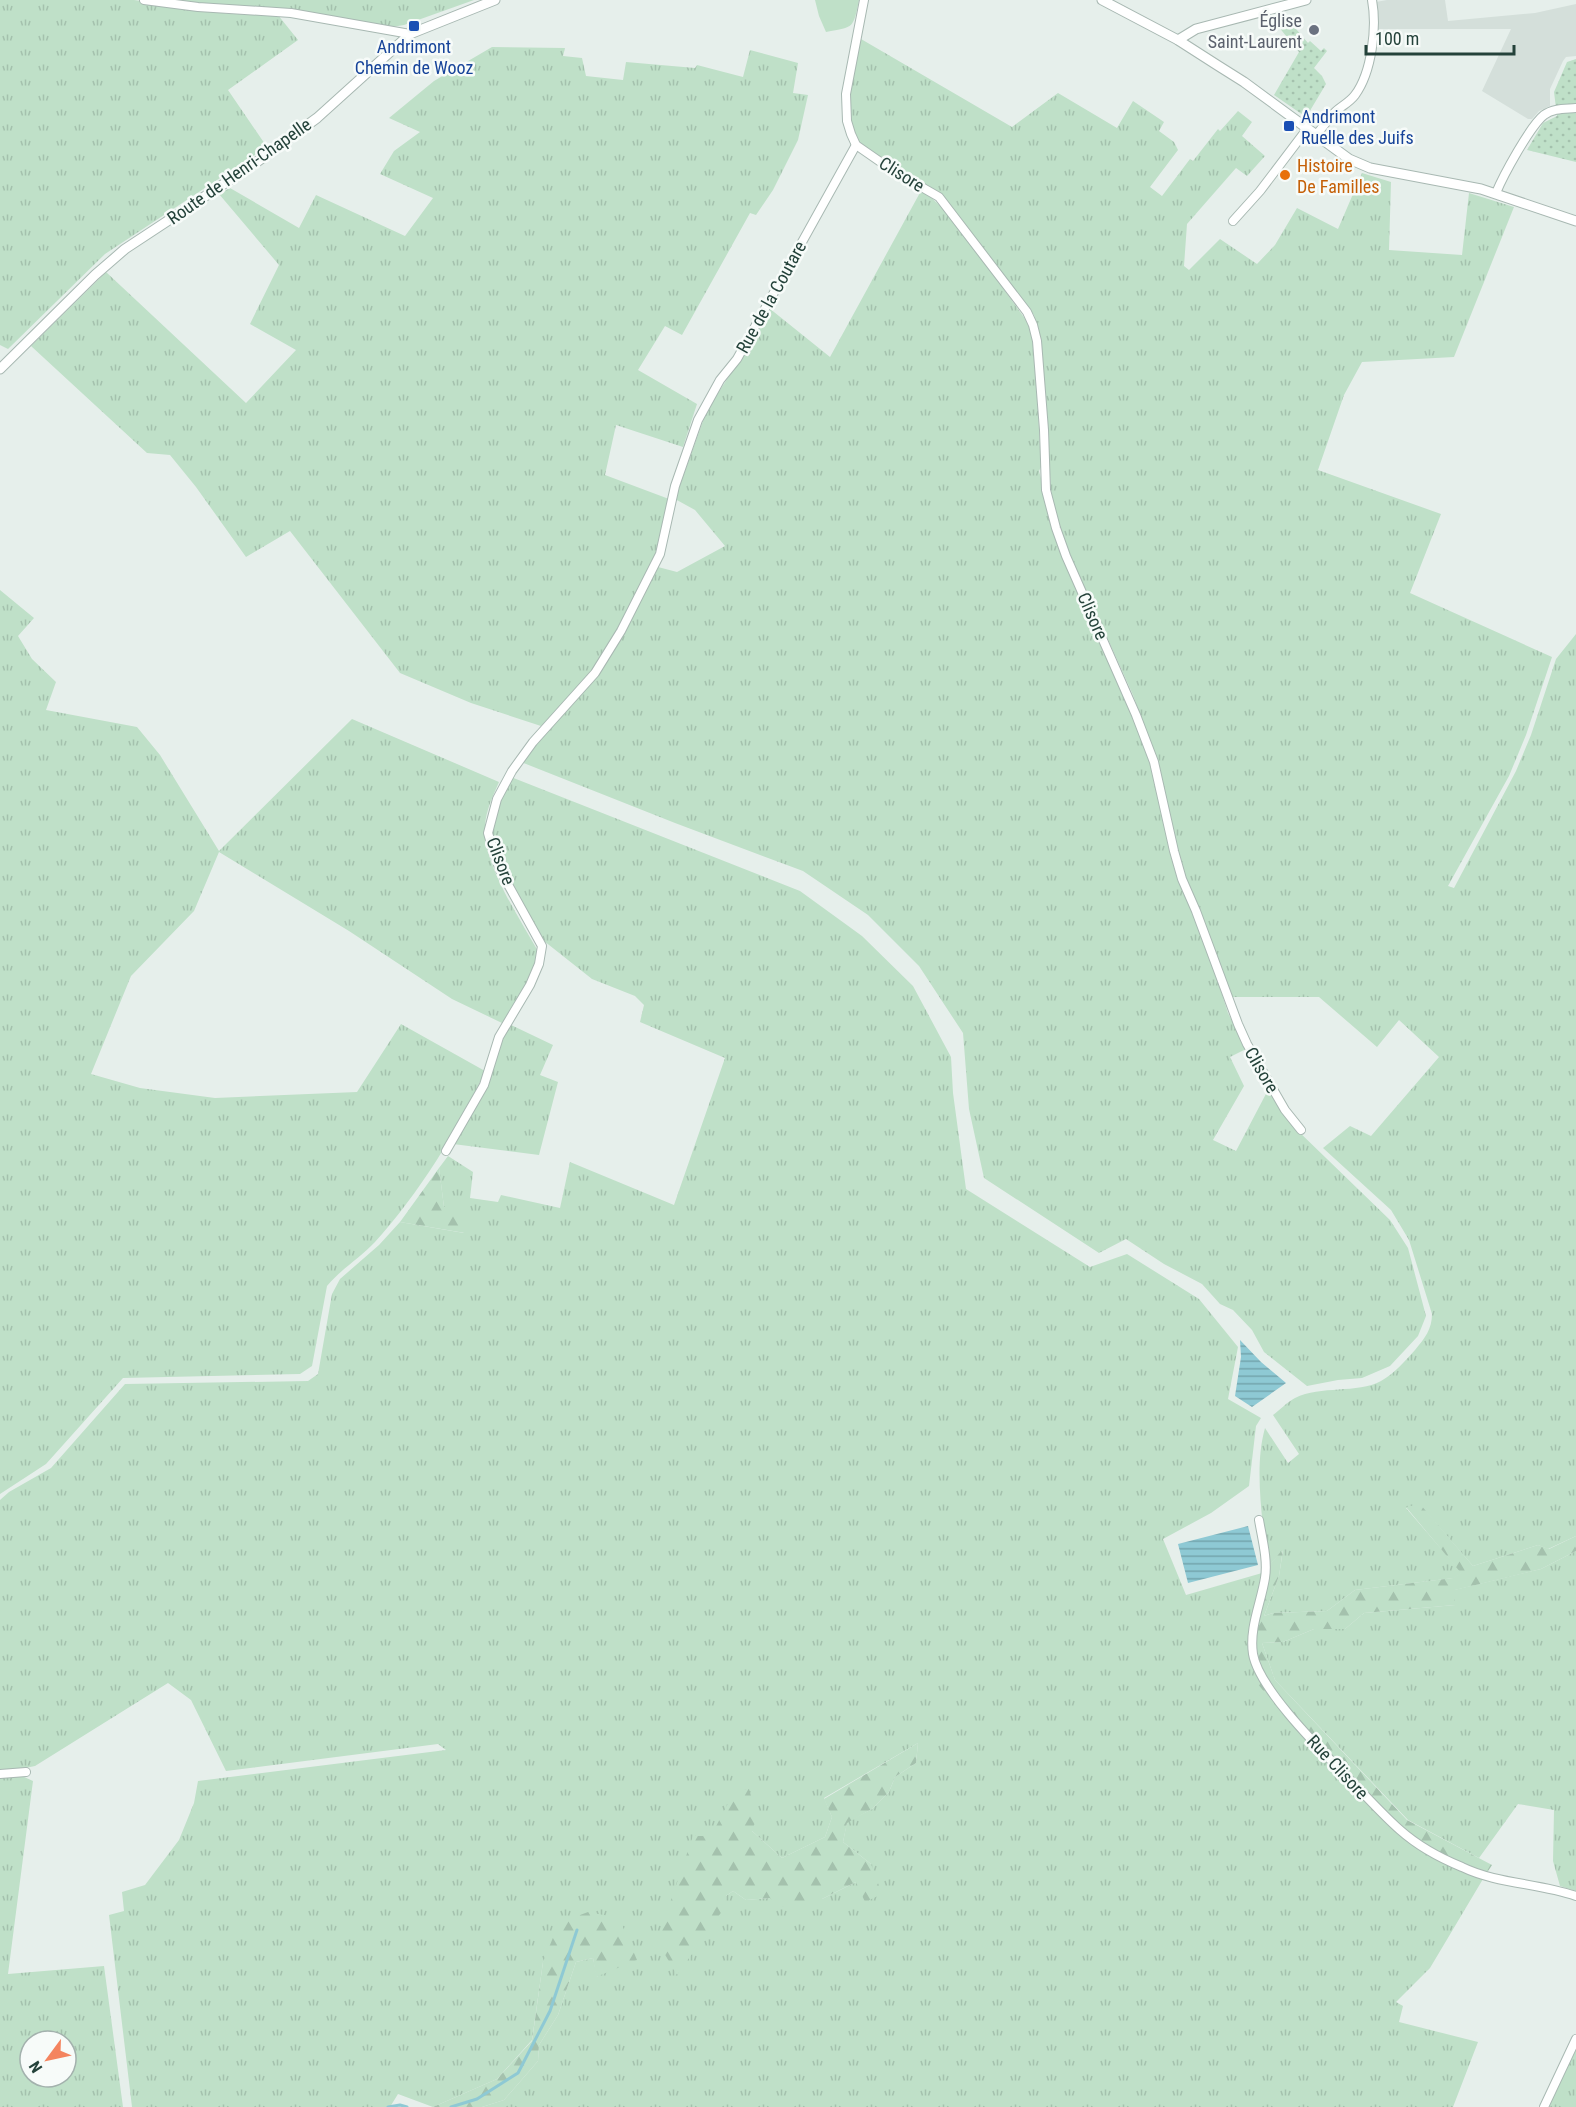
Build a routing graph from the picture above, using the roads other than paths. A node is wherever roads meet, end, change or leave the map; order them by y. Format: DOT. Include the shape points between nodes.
graph roads {
  1 [pos="144,0"];
  2 [pos="495,0"];
  3 [pos="864,0"];
  4 [pos="1102,0"];
  5 [pos="1306,0"];
  6 [pos="1372,0"];
  7 [pos="410,34"];
  8 [pos="1178,40"];
  9 [pos="1576,108"];
  10 [pos="1307,129"];
  11 [pos="1316,135"];
  12 [pos="856,145"];
  13 [pos="1496,193"];
  14 [pos="1233,221"];
  15 [pos="1576,221"];
  16 [pos="0,369"];
  17 [pos="642,589"];
  18 [pos="1301,1130"];
  19 [pos="446,1150"];
  20 [pos="1259,1520"];
  21 [pos="26,1772"];
  22 [pos="0,1774"];
  23 [pos="1576,1896"];
  24 [pos="1576,2039"];
  25 [pos="1544,2107"];
  1 -- 7 [label="street" via="291,13"];
  2 -- 7 [label="street, Route de Henri-Chapelle"];
  3 -- 12 [label="street" via="846,94 847,121"];
  4 -- 8 [label="street"];
  5 -- 8 [label="street" via="1196,29"];
  6 -- 11 [label="street" via="1372,52 1362,84"];
  7 -- 16 [label="street, Route de Henri-Chapelle" via="317,118 125,249"];
  8 -- 10 [label="street"];
  9 -- 13 [label="street" via="1552,111 1535,124"];
  10 -- 11 [label="street"];
  10 -- 14 [label="street"];
  11 -- 13 [label="street" via="1349,159 1370,168"];
  12 -- 17 [label="street, Rue de la Coutare" via="737,359 720,380 698,420 675,486 660,554"];
  12 -- 18 [label="street, Clisore" via="939,197 1033,325 1039,358 1046,490 1056,528 1150,752 1182,879 1238,1024 1285,1110"];
  13 -- 15 [label="street"];
  17 -- 19 [label="street, Clisore" via="595,674 533,742 496,799 488,833 493,850 542,946 530,985 499,1037 484,1085"];
  20 -- 23 [label="street, Rue Clisore" via="1266,1577 1251,1638 1253,1656 1261,1675 1293,1718 1401,1831 1428,1851 1493,1878"];
  21 -- 22 [label="street"];
  24 -- 25 [label="street"];
}
